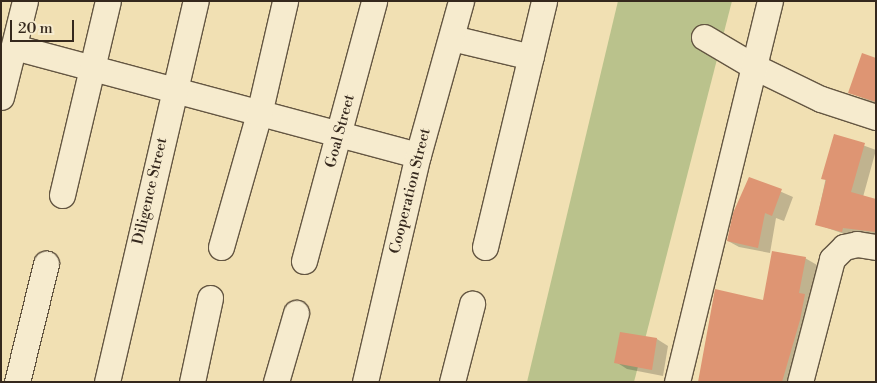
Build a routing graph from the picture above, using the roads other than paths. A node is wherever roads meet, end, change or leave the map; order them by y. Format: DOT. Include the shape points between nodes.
graph roads {
  1 [pos="25,1"];
  2 [pos="108,1"];
  3 [pos="196,1"];
  4 [pos="285,1"];
  5 [pos="374,1"];
  6 [pos="461,1"];
  7 [pos="544,1"];
  8 [pos="770,1"];
  9 [pos="704,37"];
  10 [pos="452,38"];
  11 [pos="14,47"];
  12 [pos="531,57"];
  13 [pos="755,67"];
  14 [pos="91,68"];
  15 [pos="174,87"];
  16 [pos="1,97"];
  17 [pos="259,114"];
  18 [pos="876,117"];
  19 [pos="340,136"];
  20 [pos="418,154"];
  21 [pos="62,195"];
  22 [pos="221,246"];
  23 [pos="485,247"];
  24 [pos="876,248"];
  25 [pos="304,260"];
  26 [pos="46,264"];
  27 [pos="210,298"];
  28 [pos="472,304"];
  29 [pos="296,313"];
  30 [pos="17,382"];
  31 [pos="107,382"];
  32 [pos="192,382"];
  33 [pos="276,382"];
  34 [pos="365,382"];
  35 [pos="452,382"];
  36 [pos="677,382"];
  37 [pos="800,382"];
  1 -- 11 [label="street"];
  2 -- 14 [label="street"];
  3 -- 15 [label="street, Diligence Street"];
  4 -- 17 [label="street"];
  5 -- 19 [label="street, Goal Street"];
  6 -- 10 [label="street, Cooperation Street"];
  7 -- 12 [label="street"];
  8 -- 13 [label="street"];
  9 -- 13 [label="street"];
  10 -- 12 [label="street"];
  10 -- 20 [label="street, Cooperation Street"];
  11 -- 14 [label="street"];
  11 -- 16 [label="street"];
  12 -- 23 [label="street"];
  13 -- 18 [label="street" via="821,99"];
  13 -- 36 [label="street"];
  14 -- 15 [label="street"];
  14 -- 21 [label="street"];
  15 -- 17 [label="street"];
  15 -- 31 [label="street, Diligence Street"];
  17 -- 19 [label="street"];
  17 -- 22 [label="street"];
  19 -- 20 [label="street"];
  19 -- 25 [label="street, Goal Street"];
  20 -- 34 [label="street, Cooperation Street"];
  24 -- 37 [label="street" via="857,244 844,247 832,259"];
  26 -- 30 [label="street"];
  27 -- 32 [label="street"];
  28 -- 35 [label="street"];
  29 -- 33 [label="street"];
}
